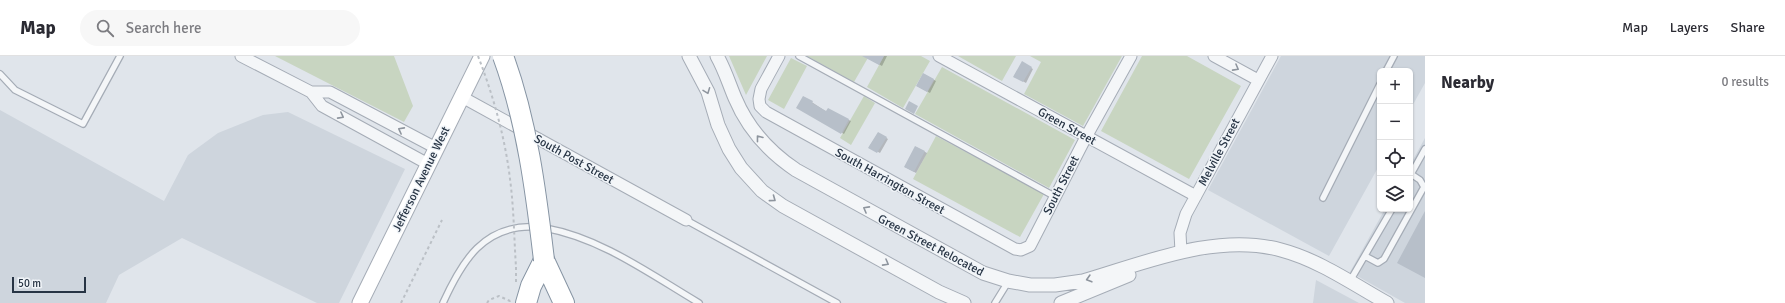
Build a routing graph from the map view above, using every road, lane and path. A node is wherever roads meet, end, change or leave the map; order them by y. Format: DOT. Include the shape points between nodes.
graph roads {
  1 [pos="120,56"];
  2 [pos="240,56"];
  3 [pos="478,56"];
  4 [pos="482,56"];
  5 [pos="503,56"];
  6 [pos="689,56"];
  7 [pos="717,56"];
  8 [pos="779,56"];
  9 [pos="799,56"];
  10 [pos="939,56"];
  11 [pos="1131,56"];
  12 [pos="1214,56"];
  13 [pos="1272,56"];
  14 [pos="1394,56"];
  15 [pos="1388,68"];
  16 [pos="0,74"];
  17 [pos="1258,80"];
  18 [pos="1377,90"];
  19 [pos="311,92"];
  20 [pos="462,97"];
  21 [pos="1086,137"];
  22 [pos="436,148"];
  23 [pos="1425,149"];
  24 [pos="428,164"];
  25 [pos="1413,171"];
  26 [pos="1413,176"];
  27 [pos="1054,196"];
  28 [pos="1196,196"];
  29 [pos="1323,198"];
  30 [pos="1390,212"];
  31 [pos="442,220"];
  32 [pos="686,220"];
  33 [pos="1024,250"];
  34 [pos="1180,252"];
  35 [pos="1365,256"];
  36 [pos="544,260"];
  37 [pos="516,268"];
  38 [pos="1008,281"];
  39 [pos="1350,282"];
  40 [pos="520,300"];
  41 [pos="360,303"];
  42 [pos="401,303"];
  43 [pos="443,303"];
  44 [pos="487,303"];
  45 [pos="548,303"];
  46 [pos="564,303"];
  47 [pos="699,303"];
  48 [pos="837,303"];
  49 [pos="964,303"];
  50 [pos="995,303"];
  51 [pos="1061,303"];
  52 [pos="1386,303"];
  1 -- 16 [label="lane" via="83,124 15,90"];
  2 -- 19 [label="street"];
  3 -- 37 [label="path, bridge" via="494,102 506,156 514,218"];
  4 -- 20 [label="main road, Jefferson Avenue West"];
  5 -- 36 [label="highway, bridge" via="527,146"];
  6 -- 49 [label="street, one-way" via="706,87 728,149 762,191 792,211 939,292"];
  38 -- 7 [label="street, Green Street Relocated, one-way" via="970,267 780,159 761,141 745,118"];
  8 -- 33 [label="street, South Harrington Street" via="759,99 760,106 769,114 1017,250"];
  9 -- 27 [label="lane"];
  10 -- 21 [label="street, Green Street"];
  11 -- 21 [label="street, South Street"];
  12 -- 17 [label="street, one-way"];
  13 -- 17 [label="street, Melville Street"];
  14 -- 15 [label="lane"];
  17 -- 28 [label="street, Melville Street"];
  18 -- 29 [label="lane"];
  22 -- 19 [label="street, one-way" via="330,92"];
  19 -- 24 [label="street, one-way" via="322,106"];
  20 -- 22 [label="main road, Jefferson Avenue West"];
  20 -- 32 [label="street, South Post Street"];
  21 -- 27 [label="street, South Street"];
  21 -- 28 [label="street, Green Street"];
  22 -- 24 [label="main road, Jefferson Avenue West"];
  23 -- 25 [label="lane"];
  24 -- 41 [label="main road, Jefferson Avenue West"];
  26 -- 35 [label="lane" via="1420,180 1424,187 1384,259 1378,263"];
  27 -- 33 [label="street, South Street" via="1031,243"];
  28 -- 34 [label="street, Melville Street" via="1182,225"];
  30 -- 35 [label="lane"];
  31 -- 42 [label="path"];
  32 -- 48 [label="lane"];
  34 -- 38 [label="street, Green Street Relocated, one-way" via="1073,283 1030,285"];
  34 -- 39 [label="street" via="1225,244 1270,247 1308,260"];
  34 -- 51 [label="street"];
  35 -- 39 [label="lane"];
  36 -- 40 [label="highway" via="531,286"];
  36 -- 45 [label="highway"];
  36 -- 46 [label="highway"];
  38 -- 50 [label="lane"];
  39 -- 52 [label="street"];
  40 -- 44 [label="path" via="499,296"];
  43 -- 47 [label="lane" via="462,266 476,248 502,232 531,226 547,228 599,245"];
}
